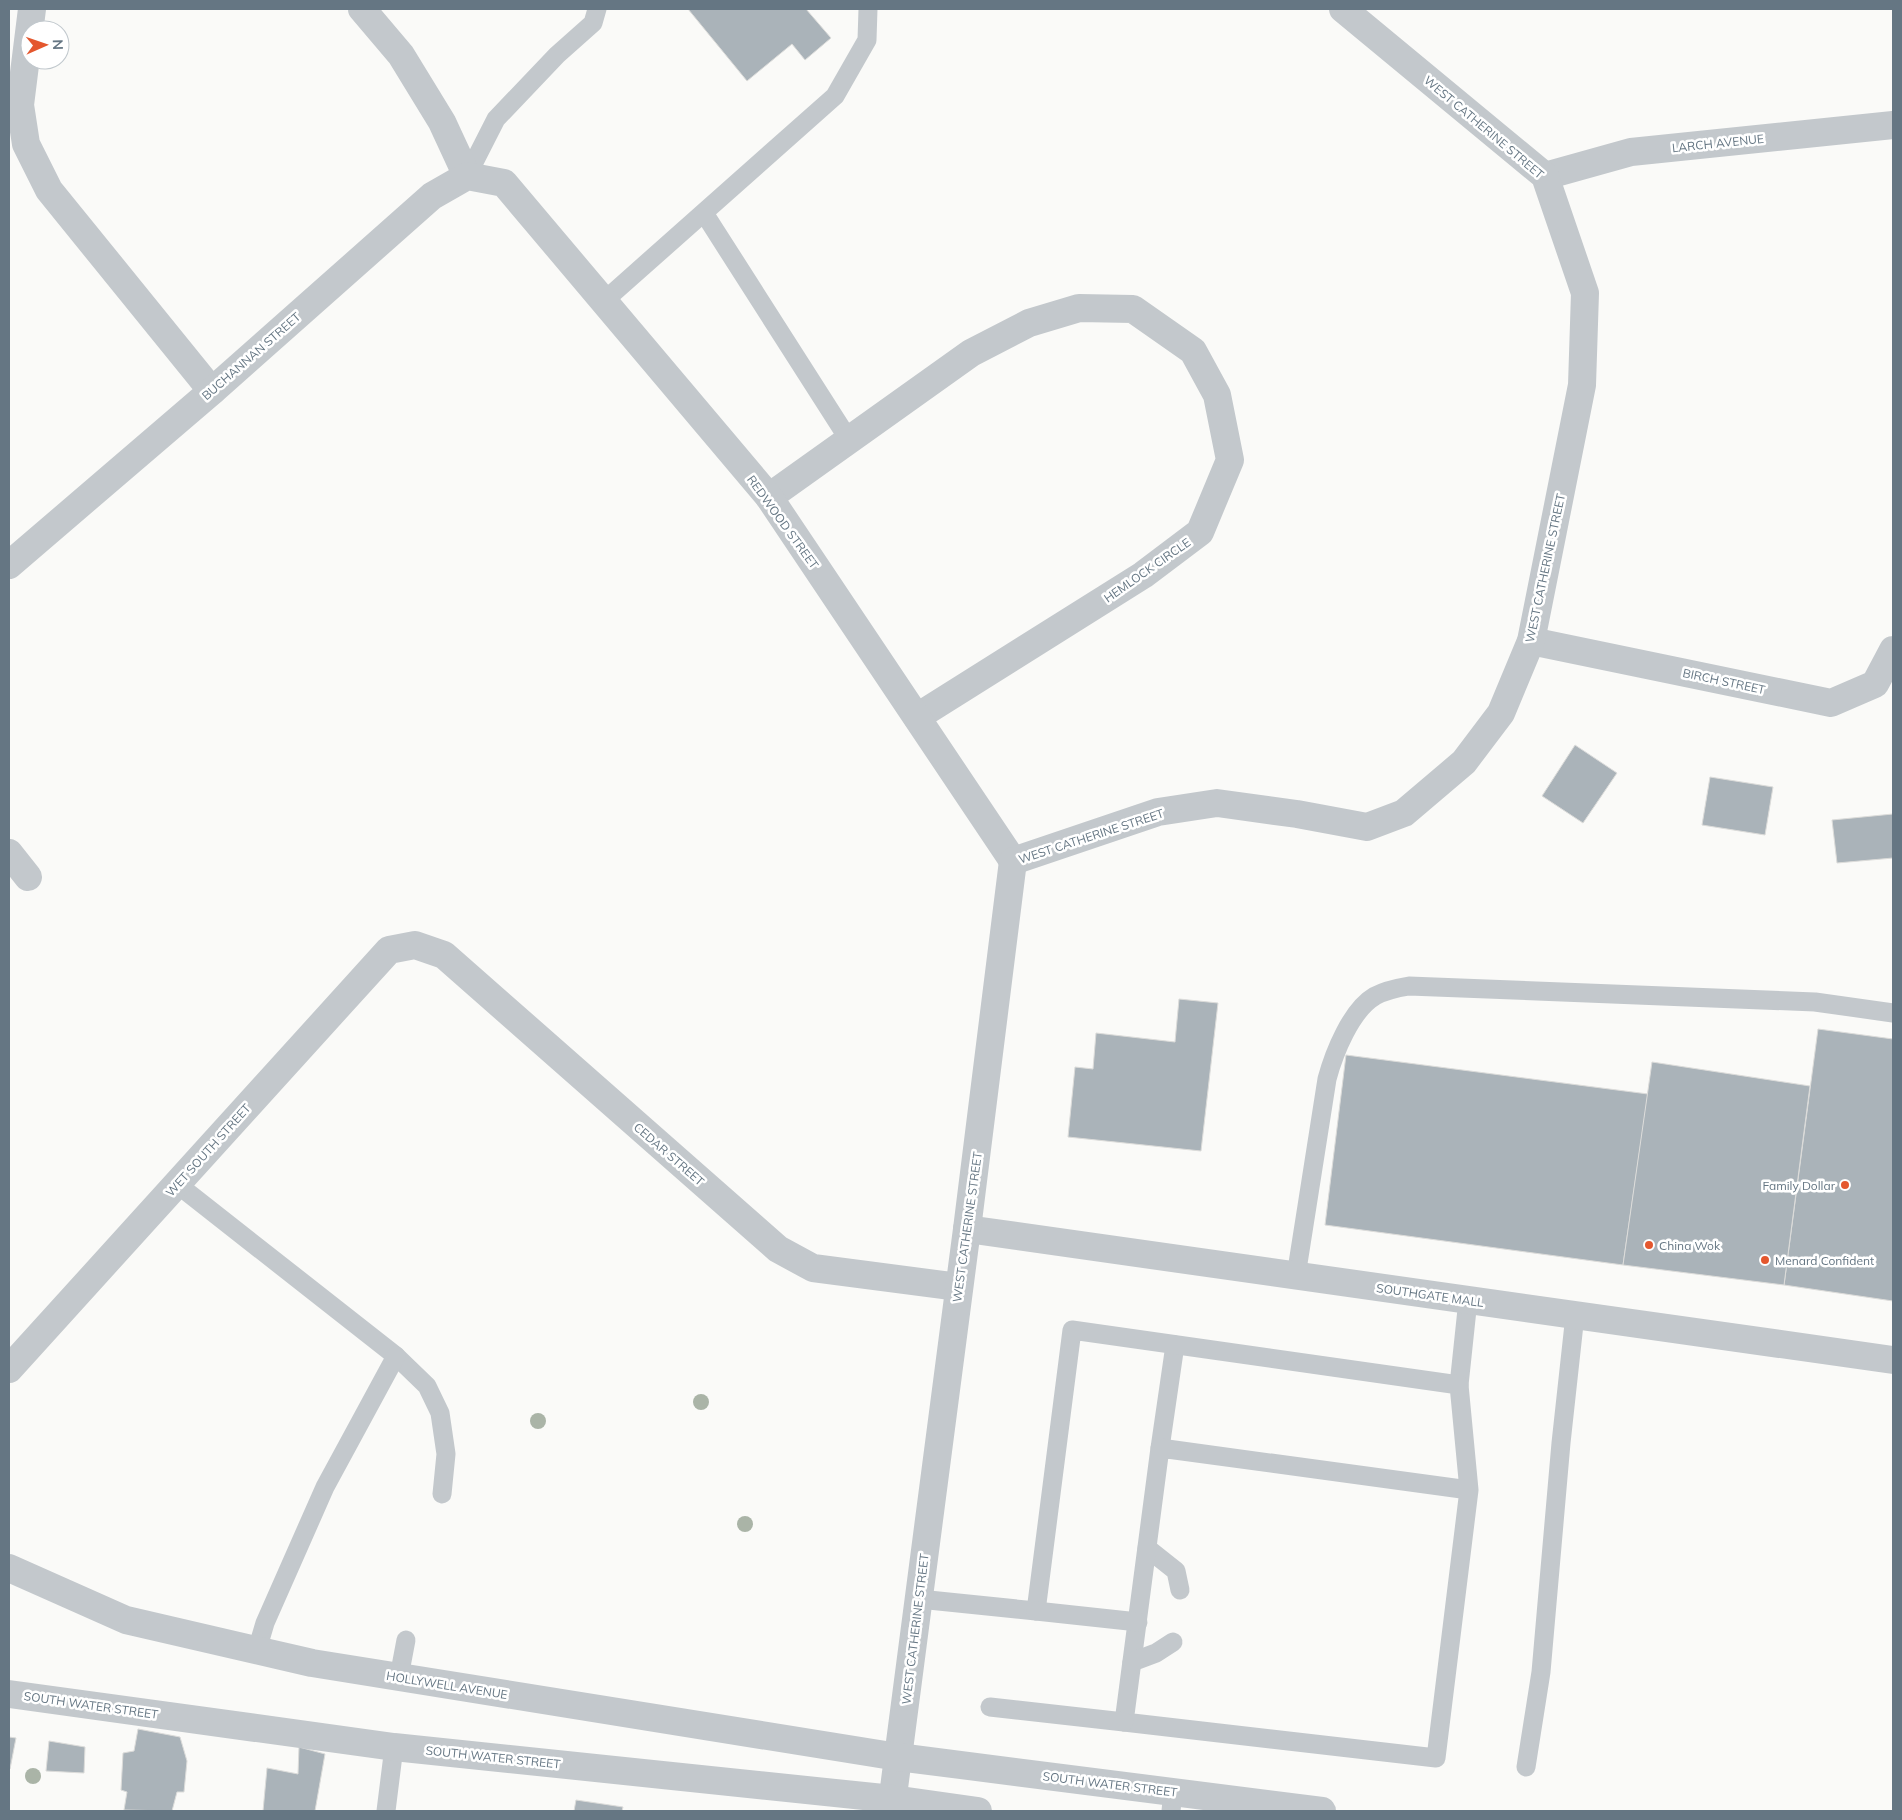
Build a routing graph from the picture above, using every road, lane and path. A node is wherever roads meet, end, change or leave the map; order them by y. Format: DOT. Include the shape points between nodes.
graph roads {
  1 [pos="32,9"];
  2 [pos="362,9"];
  3 [pos="597,9"];
  4 [pos="868,9"];
  5 [pos="1343,9"];
  6 [pos="1893,125"];
  7 [pos="467,176"];
  8 [pos="1545,176"];
  9 [pos="704,213"];
  10 [pos="604,301"];
  11 [pos="212,391"];
  12 [pos="849,440"];
  13 [pos="769,497"];
  14 [pos="9,565"];
  15 [pos="1531,641"];
  16 [pos="1893,650"];
  17 [pos="917,717"];
  18 [pos="9,853"];
  19 [pos="1013,861"];
  20 [pos="28,877"];
  21 [pos="415,944"];
  22 [pos="1893,1013"];
  23 [pos="177,1184"];
  24 [pos="968,1229"];
  25 [pos="1296,1276"];
  26 [pos="959,1287"];
  27 [pos="1468,1300"];
  28 [pos="1575,1316"];
  29 [pos="1175,1345"];
  30 [pos="396,1356"];
  31 [pos="1893,1360"];
  32 [pos="9,1369"];
  33 [pos="1459,1385"];
  34 [pos="1160,1448"];
  35 [pos="1469,1490"];
  36 [pos="442,1494"];
  37 [pos="1147,1548"];
  38 [pos="9,1568"];
  39 [pos="1180,1590"];
  40 [pos="919,1599"];
  41 [pos="1036,1612"];
  42 [pos="1138,1622"];
  43 [pos="406,1640"];
  44 [pos="1173,1642"];
  45 [pos="257,1650"];
  46 [pos="1132,1662"];
  47 [pos="399,1677"];
  48 [pos="9,1694"];
  49 [pos="990,1707"];
  50 [pos="1124,1722"];
  51 [pos="394,1747"];
  52 [pos="898,1757"];
  53 [pos="1526,1768"];
  54 [pos="1172,1802"];
  55 [pos="892,1805"];
  56 [pos="386,1811"];
  57 [pos="978,1811"];
  58 [pos="1322,1811"];
  1 -- 11 [label="street" via="20,105 26,144 49,190"];
  2 -- 7 [label="street" via="401,55 442,122"];
  3 -- 7 [label="lane" via="593,23 557,55 496,119"];
  4 -- 9 [label="lane" via="867,40 835,96"];
  5 -- 8 [label="street, WEST CATHERINE STREET"];
  6 -- 8 [label="street, LARCH AVENUE" via="1631,152"];
  7 -- 10 [label="street, REDWOOD STREET" via="504,183"];
  7 -- 11 [label="street, BUCHANNAN STREET" via="432,196"];
  8 -- 15 [label="street, WEST CATHERINE STREET" via="1585,293 1585,302 1582,385"];
  9 -- 10 [label="lane"];
  9 -- 12 [label="lane"];
  10 -- 13 [label="street, REDWOOD STREET"];
  11 -- 14 [label="street, BUCHANNAN STREET"];
  12 -- 13 [label="street, HEMLOCK CIRCLE"];
  12 -- 17 [label="street, HEMLOCK CIRCLE" via="970,352 1029,323 1079,308 1134,309 1193,352 1217,395 1230,460 1200,532 1143,575"];
  13 -- 17 [label="street, REDWOOD STREET"];
  15 -- 16 [label="street, BIRCH STREET" via="1831,703 1875,684"];
  15 -- 19 [label="street, WEST CATHERINE STREET" via="1496,720 1464,762 1404,813 1367,827 1217,803 1158,812"];
  17 -- 19 [label="street, REDWOOD STREET"];
  18 -- 20 [label="street"];
  19 -- 24 [label="street, WEST CATHERINE STREET"];
  21 -- 23 [label="street, WET SOUTH STREET" via="389,950"];
  21 -- 26 [label="street, CEDAR STREET" via="444,956 778,1249 813,1268"];
  22 -- 25 [label="lane" via="1816,1002 1409,986 1374,996 1357,1013 1337,1048 1329,1071"];
  23 -- 30 [label="lane"];
  23 -- 32 [label="street, WET SOUTH STREET"];
  24 -- 25 [label="street, SOUTHGATE MALL"];
  24 -- 26 [label="street, WEST CATHERINE STREET"];
  25 -- 27 [label="street, SOUTHGATE MALL"];
  26 -- 40 [label="street, WEST CATHERINE STREET"];
  27 -- 28 [label="street, SOUTHGATE MALL"];
  27 -- 33 [label="lane"];
  28 -- 31 [label="street, SOUTHGATE MALL"];
  28 -- 53 [label="lane" via="1541,1672"];
  29 -- 33 [label="lane"];
  29 -- 34 [label="lane"];
  29 -- 41 [label="lane" via="1072,1330"];
  30 -- 36 [label="lane" via="427,1386 440,1413 446,1454"];
  30 -- 45 [label="lane" via="325,1487 265,1623"];
  33 -- 35 [label="lane"];
  34 -- 35 [label="lane"];
  34 -- 37 [label="lane"];
  35 -- 50 [label="lane" via="1436,1758"];
  37 -- 39 [label="lane" via="1176,1571"];
  37 -- 42 [label="lane"];
  38 -- 45 [label="street, HOLLYWELL AVENUE" via="126,1620"];
  40 -- 41 [label="lane"];
  40 -- 52 [label="street, WEST CATHERINE STREET"];
  41 -- 42 [label="lane"];
  42 -- 46 [label="lane"];
  43 -- 47 [label="lane"];
  44 -- 46 [label="lane"];
  45 -- 47 [label="street, HOLLYWELL AVENUE"];
  46 -- 50 [label="lane"];
  47 -- 52 [label="street, HOLLYWELL AVENUE"];
  48 -- 51 [label="street, SOUTH WATER STREET"];
  49 -- 50 [label="lane"];
  51 -- 55 [label="street, SOUTH WATER STREET"];
  51 -- 56 [label="lane"];
  52 -- 54 [label="street, SOUTH WATER STREET"];
  52 -- 55 [label="street, WEST CATHERINE STREET"];
  54 -- 58 [label="street, SOUTH WATER STREET"];
  55 -- 57 [label="street, SOUTH WATER STREET"];
}
